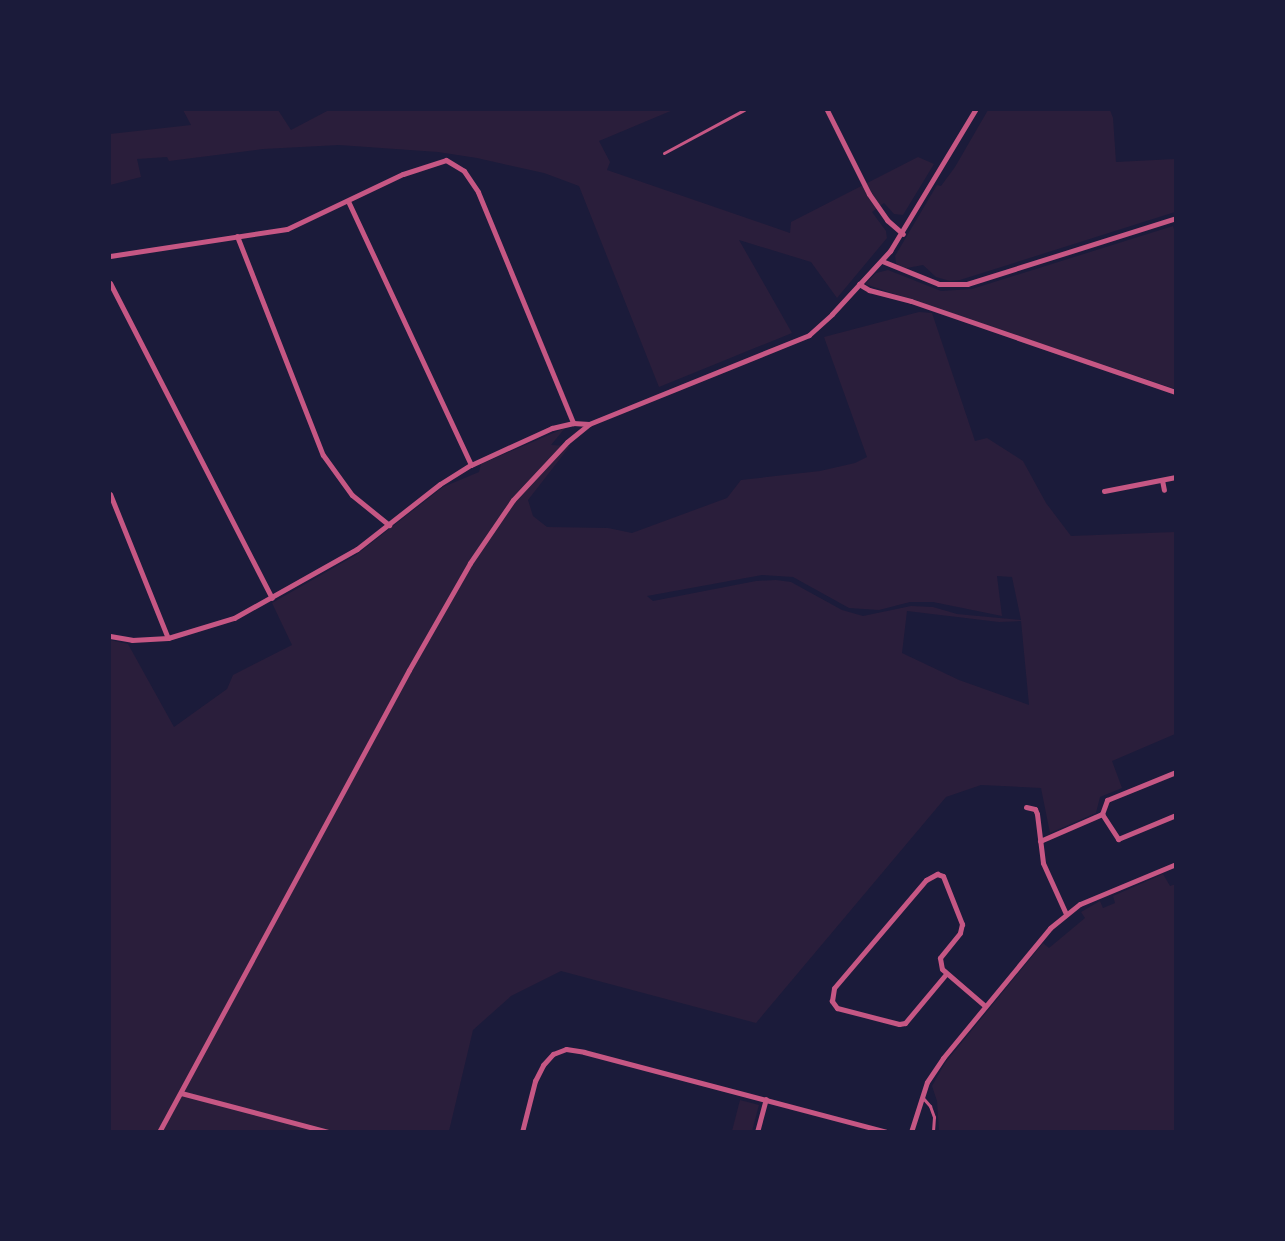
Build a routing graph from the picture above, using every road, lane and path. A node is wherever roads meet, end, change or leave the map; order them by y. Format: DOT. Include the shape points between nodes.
graph roads {
  1 [pos="744,110"];
  2 [pos="826,110"];
  3 [pos="975,110"];
  4 [pos="664,153"];
  5 [pos="348,201"];
  6 [pos="1176,218"];
  7 [pos="903,234"];
  8 [pos="237,236"];
  9 [pos="110,256"];
  10 [pos="882,261"];
  11 [pos="110,283"];
  12 [pos="859,284"];
  13 [pos="1176,392"];
  14 [pos="573,423"];
  15 [pos="589,424"];
  16 [pos="471,465"];
  17 [pos="1176,477"];
  18 [pos="1162,480"];
  19 [pos="1164,490"];
  20 [pos="1104,491"];
  21 [pos="110,494"];
  22 [pos="389,525"];
  23 [pos="272,598"];
  24 [pos="110,636"];
  25 [pos="168,638"];
  26 [pos="1176,772"];
  27 [pos="1026,807"];
  28 [pos="1102,814"];
  29 [pos="1176,815"];
  30 [pos="1040,841"];
  31 [pos="1176,864"];
  32 [pos="1066,914"];
  33 [pos="946,974"];
  34 [pos="984,1005"];
  35 [pos="181,1093"];
  36 [pos="921,1096"];
  37 [pos="765,1100"];
  38 [pos="159,1131"];
  39 [pos="329,1131"];
  40 [pos="522,1131"];
  41 [pos="757,1131"];
  42 [pos="885,1131"];
  43 [pos="910,1131"];
  44 [pos="933,1131"];
  1 -- 4 [label="lane"];
  2 -- 7 [label="street" via="869,194"];
  3 -- 7 [label="street"];
  5 -- 8 [label="street" via="287,229"];
  5 -- 14 [label="street" via="403,174 446,160 464,171 478,192"];
  5 -- 16 [label="street"];
  6 -- 10 [label="street" via="967,284 939,284"];
  7 -- 10 [label="street"];
  8 -- 9 [label="street"];
  8 -- 22 [label="street" via="323,455 352,495"];
  10 -- 12 [label="street"];
  11 -- 23 [label="street"];
  12 -- 13 [label="street"];
  12 -- 15 [label="street" via="808,335"];
  14 -- 15 [label="street"];
  14 -- 16 [label="street" via="552,428"];
  15 -- 35 [label="street" via="513,500 470,563"];
  16 -- 22 [label="street"];
  17 -- 18 [label="street"];
  18 -- 19 [label="street"];
  18 -- 20 [label="street"];
  21 -- 25 [label="street"];
  22 -- 23 [label="street" via="349,554"];
  23 -- 25 [label="street" via="234,618"];
  24 -- 25 [label="street" via="132,640"];
  26 -- 28 [label="street" via="1107,800"];
  27 -- 30 [label="street" via="1035,809"];
  28 -- 29 [label="street" via="1118,839"];
  28 -- 30 [label="street"];
  30 -- 32 [label="street" via="1043,863"];
  31 -- 32 [label="street"];
  32 -- 34 [label="street" via="1035,943"];
  33 -- 33 [label="street" via="905,1023 837,1008 832,1001 834,988 926,880 937,874 943,876 962,924 960,933 940,958"];
  33 -- 34 [label="street"];
  34 -- 36 [label="street" via="943,1058"];
  35 -- 38 [label="street"];
  35 -- 39 [label="street"];
  36 -- 43 [label="street"];
  36 -- 44 [label="lane" via="930,1106"];
  37 -- 40 [label="street" via="566,1049 553,1054 543,1065"];
  37 -- 41 [label="street"];
  37 -- 42 [label="street"];
}
